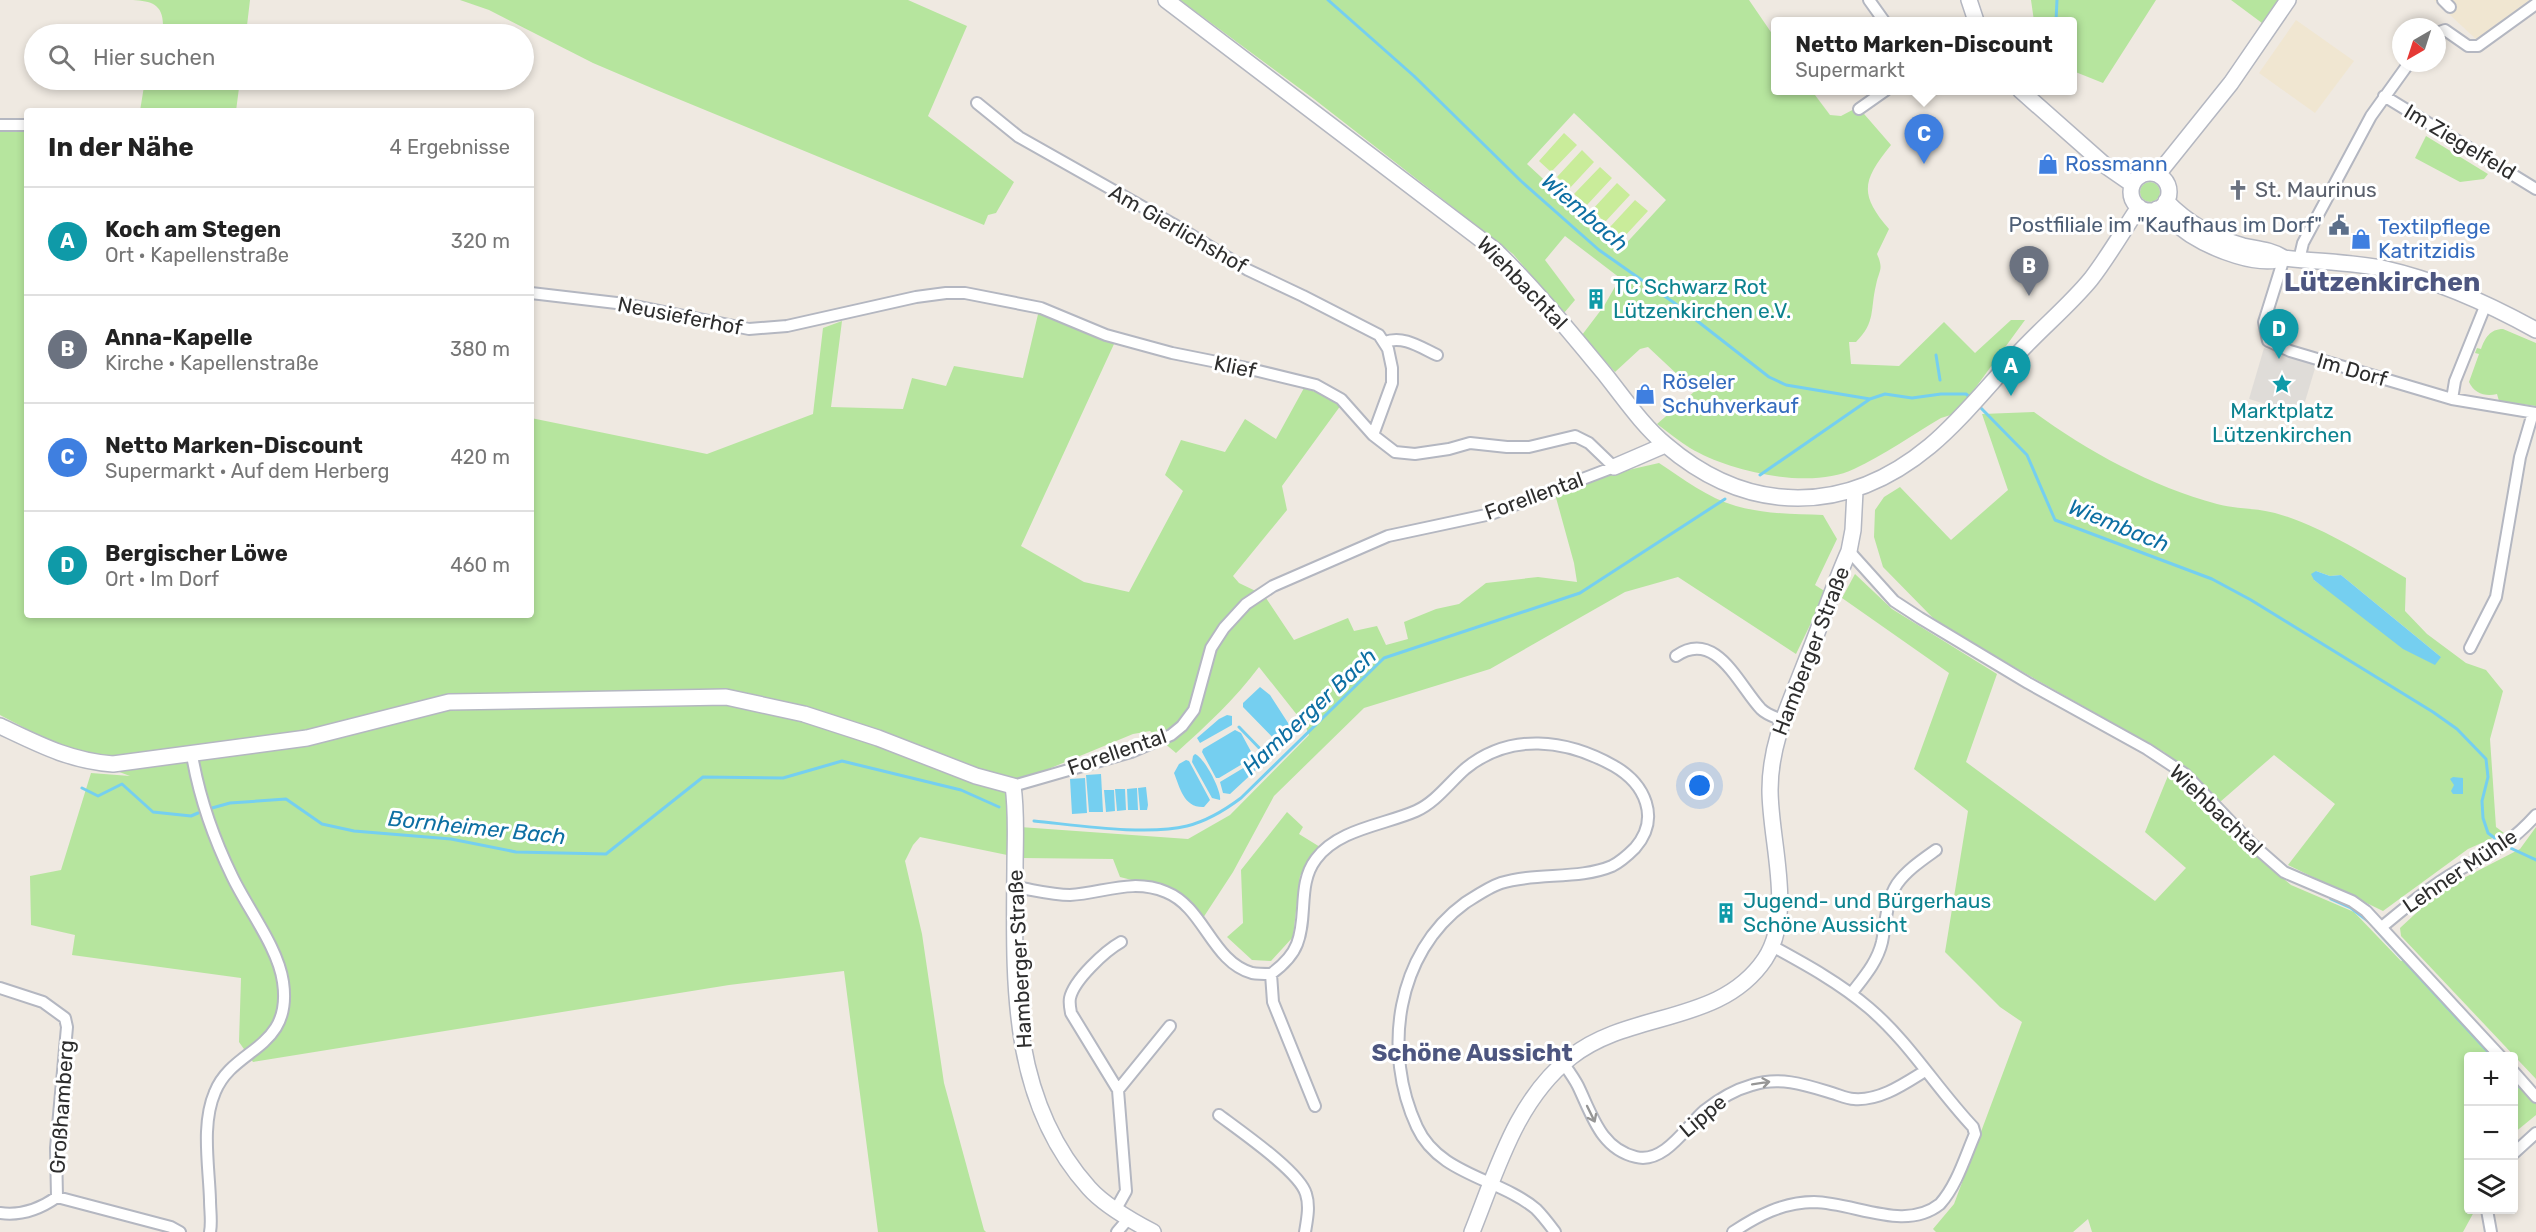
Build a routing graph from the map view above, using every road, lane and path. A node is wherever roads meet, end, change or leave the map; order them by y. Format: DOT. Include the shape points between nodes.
graph roads {
  1 [pos="1166,0"];
  2 [pos="1869,0"];
  3 [pos="1968,0"];
  4 [pos="2288,0"];
  5 [pos="2536,4"];
  6 [pos="1881,17"];
  7 [pos="1974,17"];
  8 [pos="2446,31"];
  9 [pos="2402,72"];
  10 [pos="1879,95"];
  11 [pos="2026,95"];
  12 [pos="2384,96"];
  13 [pos="977,104"];
  14 [pos="1860,109"];
  15 [pos="0,125"];
  16 [pos="24,125"];
  17 [pos="2158,174"];
  18 [pos="2132,184"];
  19 [pos="2536,189"];
  20 [pos="2162,205"];
  21 [pos="2139,207"];
  22 [pos="2291,259"];
  23 [pos="534,293"];
  24 [pos="2486,304"];
  25 [pos="829,318"];
  26 [pos="2536,330"];
  27 [pos="1385,342"];
  28 [pos="1437,355"];
  29 [pos="2452,399"];
  30 [pos="2535,413"];
  31 [pos="1373,435"];
  32 [pos="1665,445"];
  33 [pos="1614,467"];
  34 [pos="1855,491"];
  35 [pos="1849,550"];
  36 [pos="2470,648"];
  37 [pos="1676,656"];
  38 [pos="1782,720"];
  39 [pos="0,726"];
  40 [pos="192,755"];
  41 [pos="1013,786"];
  42 [pos="2536,814"];
  43 [pos="1936,850"];
  44 [pos="1015,887"];
  45 [pos="2383,926"];
  46 [pos="1121,942"];
  47 [pos="1772,946"];
  48 [pos="1270,974"];
  49 [pos="0,988"];
  50 [pos="1851,994"];
  51 [pos="1170,1026"];
  52 [pos="2496,1052"];
  53 [pos="1563,1063"];
  54 [pos="1925,1071"];
  55 [pos="2518,1076"];
  56 [pos="1118,1090"];
  57 [pos="2536,1096"];
  58 [pos="1315,1106"];
  59 [pos="1220,1115"];
  60 [pos="2536,1133"];
  61 [pos="2518,1149"];
  62 [pos="1490,1184"];
  63 [pos="57,1197"];
  64 [pos="1116,1209"];
  65 [pos="0,1213"];
  66 [pos="2488,1214"];
  67 [pos="1129,1218"];
  68 [pos="180,1232"];
  69 [pos="210,1232"];
  70 [pos="1118,1232"];
  71 [pos="1153,1232"];
  72 [pos="1305,1232"];
  73 [pos="1472,1232"];
  74 [pos="1555,1232"];
  75 [pos="1732,1232"];
  76 [pos="2491,1232"];
  1 -- 32 [label="street, Wiehbachtal" via="1496,251 1530,285"];
  2 -- 6 [label="street"];
  3 -- 7 [label="street"];
  4 -- 17 [label="street" via="2234,78"];
  5 -- 8 [label="street" via="2478,46 2468,46"];
  9 -- 12 [label="street, Im Dorf"];
  10 -- 14 [label="street"];
  11 -- 18 [label="street"];
  12 -- 19 [label="street, Im Ziegelfeld"];
  12 -- 22 [label="street, Im Dorf"];
  13 -- 27 [label="street, Am Gierlichshof" via="1019,137 1248,270 1371,330"];
  15 -- 16 [label="street"];
  17 -- 18 [label="street" via="2140,175"];
  17 -- 20 [label="street" via="2168,189"];
  18 -- 21 [label="street" via="2131,197"];
  20 -- 21 [label="street" via="2149,211"];
  20 -- 22 [label="street" via="2236,244"];
  21 -- 34 [label="street, Wiehbachtal" via="2090,280 1931,446 1899,469"];
  22 -- 24 [label="street" via="2383,268 2442,285"];
  22 -- 29 [label="street, Im Dorf" via="2265,316 2268,341"];
  23 -- 25 [label="street, Neusieferhof" via="625,304 749,329"];
  24 -- 26 [label="street"];
  24 -- 29 [label="street" via="2455,381"];
  25 -- 31 [label="street, Klief" via="946,293 1041,308 1172,353 1316,385 1341,399"];
  27 -- 28 [label="street, Am Gierlichshof" via="1402,340"];
  27 -- 31 [label="street" via="1392,383"];
  29 -- 30 [label="street, Im Dorf"];
  30 -- 36 [label="street, Im Dorf" via="2520,457 2496,597"];
  31 -- 33 [label="street, Klief" via="1395,452 1415,454 1470,443 1529,447 1575,436 1589,443"];
  32 -- 33 [label="street, Forellental"];
  32 -- 34 [label="street, Wiehbachtal" via="1707,474 1751,493 1790,498"];
  33 -- 41 [label="street, Forellental" via="1491,514 1388,536 1273,586 1246,604 1224,628 1211,648 1194,710 1171,735 1131,752"];
  34 -- 35 [label="street, Hamberger Straße"];
  35 -- 38 [label="street, Hamberger Straße"];
  35 -- 45 [label="street, Wiehbachtal" via="1894,601 1977,654 2163,759 2185,774 2284,872 2352,901"];
  37 -- 38 [label="street" via="1694,648 1715,655 1760,708"];
  38 -- 47 [label="street, Hamberger Straße" via="1770,789 1780,903"];
  39 -- 40 [label="street" via="84,762 113,764"];
  40 -- 41 [label="street" via="307,738 449,702 726,697 804,714"];
  40 -- 69 [label="street" via="213,830 231,875 273,954 284,998 282,1014 273,1031 215,1090 208,1122"];
  41 -- 44 [label="street, Hamberger Straße"];
  42 -- 45 [label="street, Lehner Mühle" via="2510,841 2456,872"];
  43 -- 50 [label="street" via="1896,886 1876,957"];
  44 -- 48 [label="street" via="1058,895 1122,885 1153,887 1186,905 1237,965 1252,973"];
  44 -- 64 [label="street, Hamberger Straße" via="1018,999 1028,1076 1041,1113 1061,1151 1090,1190"];
  45 -- 52 [label="street, Wiehbachtal"];
  46 -- 56 [label="street" via="1109,948 1085,975 1069,1001 1071,1012"];
  47 -- 50 [label="street"];
  47 -- 53 [label="street, Hamberger Straße" via="1754,973 1729,994 1685,1013 1616,1032"];
  48 -- 58 [label="street" via="1273,1002"];
  48 -- 62 [label="street" via="1287,962 1298,943 1306,880 1318,855 1349,835 1422,808 1487,755 1526,742 1563,745 1606,762 1629,777 1646,801 1649,817 1642,839 1629,853 1613,866 1516,879 1473,898 1431,937 1407,980 1399,1049 1409,1106 1418,1129 1446,1161"];
  49 -- 63 [label="street, Großhamberg" via="43,1002 65,1018 56,1148"];
  50 -- 54 [label="street" via="1898,1037"];
  51 -- 56 [label="street"];
  53 -- 54 [label="street, Lippe, one-way" via="1612,1147 1643,1158 1658,1154 1724,1096 1754,1084 1798,1082 1854,1100 1896,1089"];
  53 -- 62 [label="street, Hamberger Straße" via="1512,1130"];
  54 -- 75 [label="street" via="1975,1134 1949,1192 1938,1206 1921,1219 1898,1222 1824,1203 1794,1204 1764,1214"];
  55 -- 57 [label="street"];
  56 -- 64 [label="street" via="1126,1191"];
  59 -- 72 [label="street" via="1295,1175 1306,1194"];
  60 -- 61 [label="street"];
  62 -- 73 [label="street, Hamberger Straße"];
  62 -- 74 [label="street" via="1535,1208"];
  63 -- 65 [label="street, Großhamberg" via="43,1207"];
  63 -- 68 [label="street, Großhamberg"];
  64 -- 67 [label="street, Hamberger Straße"];
  66 -- 76 [label="street"];
  67 -- 70 [label="street"];
  67 -- 71 [label="street, Hamberger Straße"];
}
